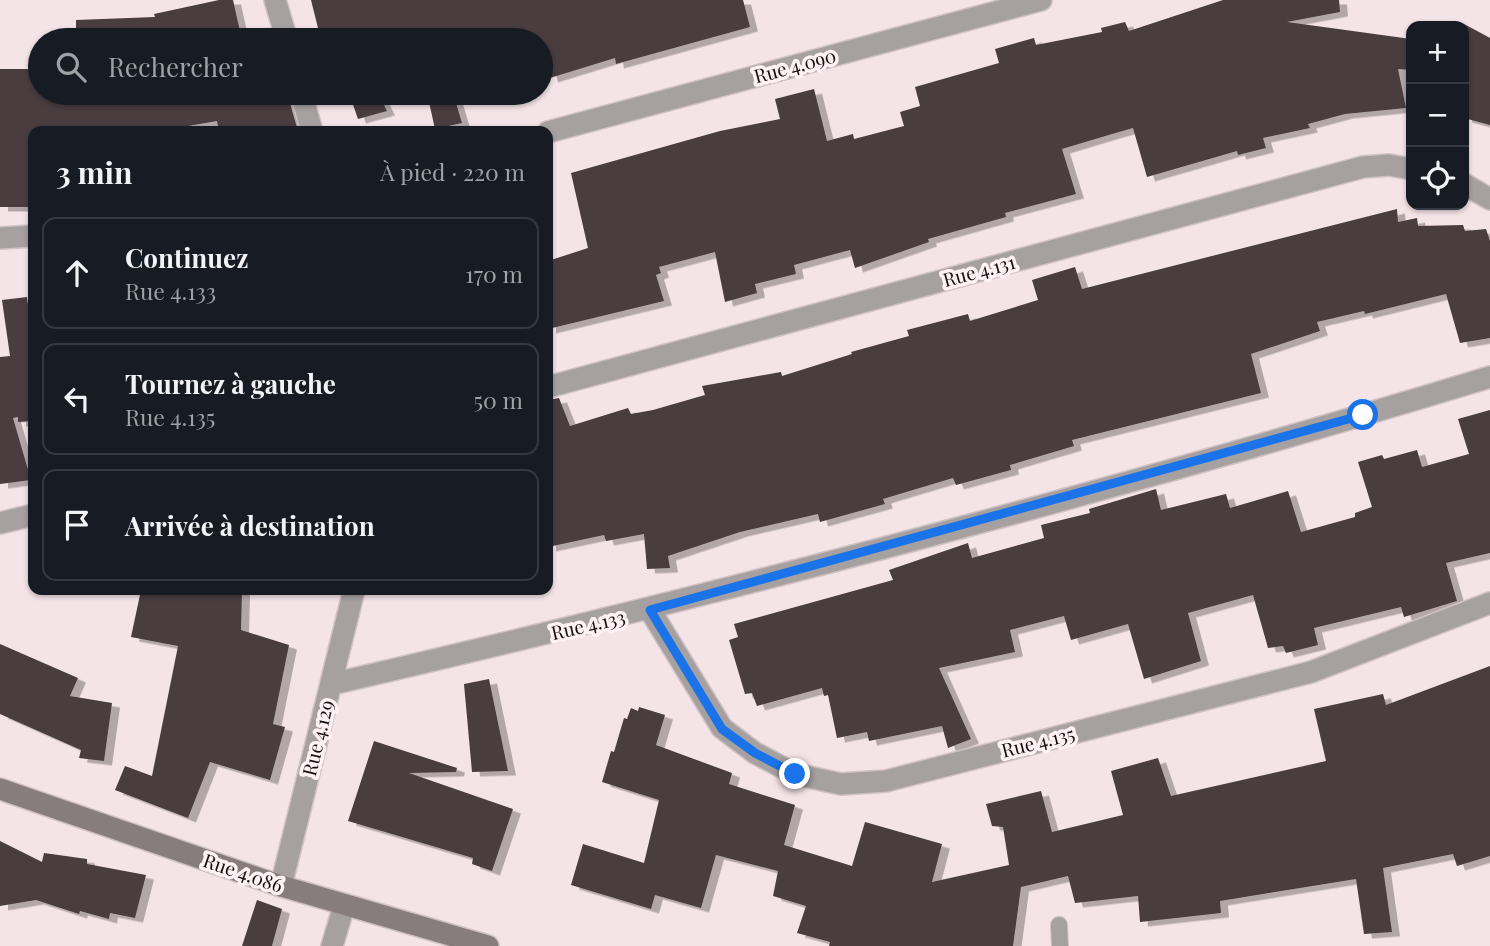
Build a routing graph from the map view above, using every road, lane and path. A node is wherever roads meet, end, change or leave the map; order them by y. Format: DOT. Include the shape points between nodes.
graph roads {
  1 [pos="275,0"];
  2 [pos="1041,0"];
  3 [pos="283,28"];
  4 [pos="304,105"];
  5 [pos="311,126"];
  6 [pos="553,131"];
  7 [pos="1406,168"];
  8 [pos="1469,187"];
  9 [pos="1490,199"];
  10 [pos="28,236"];
  11 [pos="0,238"];
  12 [pos="1490,377"];
  13 [pos="553,386"];
  14 [pos="28,516"];
  15 [pos="0,523"];
  16 [pos="353,595"];
  17 [pos="1490,603"];
  18 [pos="650,610"];
  19 [pos="332,684"];
  20 [pos="0,789"];
  21 [pos="281,886"];
  22 [pos="345,906"];
  23 [pos="1059,925"];
  24 [pos="332,946"];
  25 [pos="488,946"];
  26 [pos="1060,946"];
  1 -- 3 [label="street"];
  2 -- 6 [label="street, Rue 4.090"];
  4 -- 5 [label="street"];
  7 -- 13 [label="street, Rue 4.131" via="1363,167"];
  8 -- 9 [label="street"];
  10 -- 11 [label="street"];
  12 -- 18 [label="street, Rue 4.133"];
  14 -- 15 [label="street"];
  16 -- 19 [label="street, Rue 4.129"];
  17 -- 18 [label="street, Rue 4.135" via="1311,672 886,781 841,784 795,774 722,729"];
  18 -- 19 [label="street, Rue 4.133"];
  19 -- 21 [label="street, Rue 4.129"];
  20 -- 21 [label="street, Rue 4.086"];
  21 -- 22 [label="street, Rue 4.086"];
  22 -- 24 [label="street"];
  22 -- 25 [label="street, Rue 4.086"];
  23 -- 26 [label="lane"];
}
